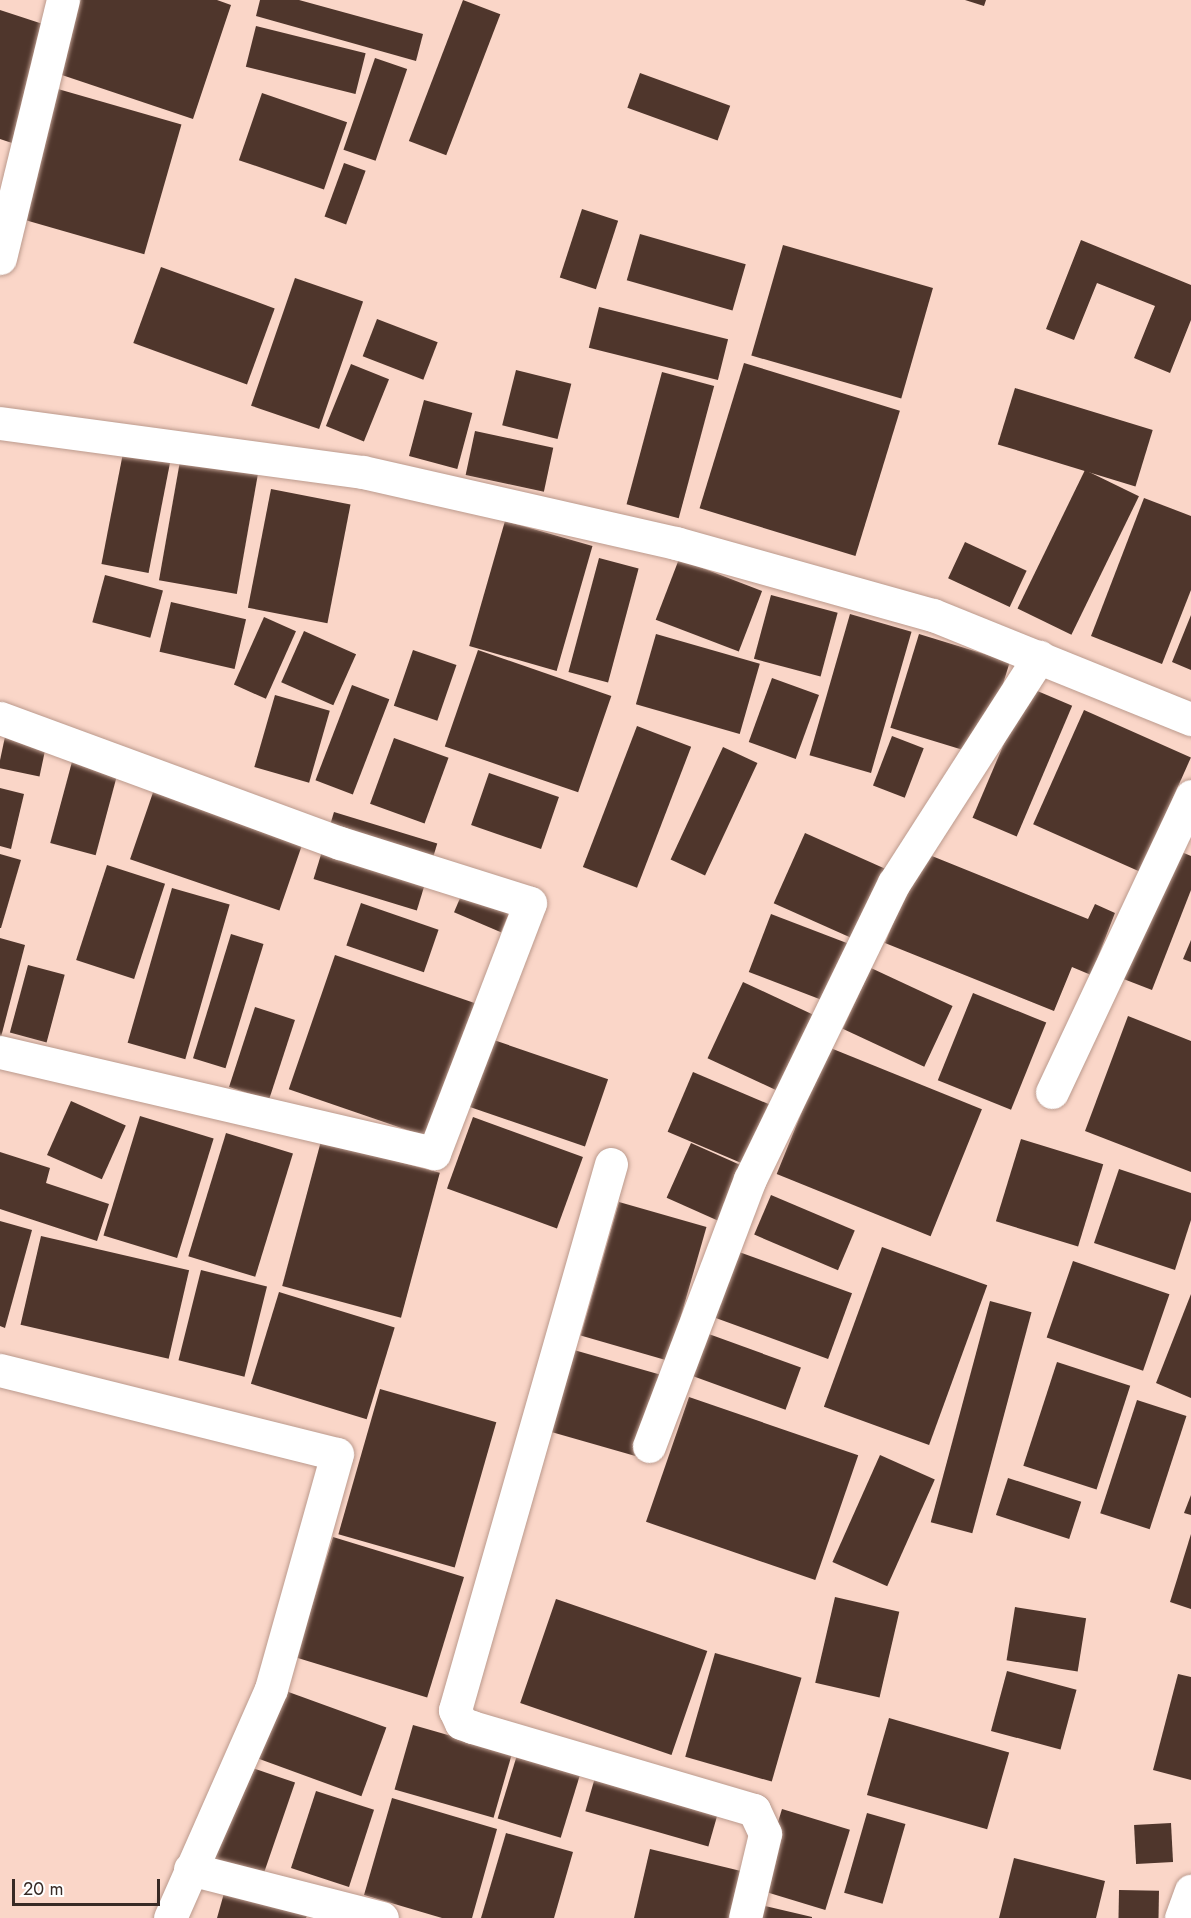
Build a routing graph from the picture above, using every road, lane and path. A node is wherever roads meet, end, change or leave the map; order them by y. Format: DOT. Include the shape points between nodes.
graph roads {
  1 [pos="63,0"];
  2 [pos="0,258"];
  3 [pos="0,423"];
  4 [pos="1039,657"];
  5 [pos="0,718"];
  6 [pos="1191,719"];
  7 [pos="1191,796"];
  8 [pos="0,1052"];
  9 [pos="1052,1092"];
  10 [pos="611,1164"];
  11 [pos="0,1370"];
  12 [pos="649,1446"];
  13 [pos="190,1869"];
  14 [pos="1191,1891"];
  15 [pos="170,1918"];
  16 [pos="382,1918"];
  17 [pos="746,1918"];
  18 [pos="1181,1918"];
  1 -- 2 [label="street"];
  3 -- 4 [label="street" via="363,472 687,546 933,615"];
  4 -- 6 [label="street"];
  4 -- 12 [label="street" via="894,883 750,1179"];
  5 -- 8 [label="street" via="340,843 530,903 434,1153"];
  7 -- 9 [label="street"];
  10 -- 17 [label="street" via="455,1710 460,1723 754,1810 765,1834"];
  11 -- 13 [label="street" via="338,1454 271,1689"];
  13 -- 15 [label="street"];
  13 -- 16 [label="street"];
  14 -- 18 [label="street"];
}
